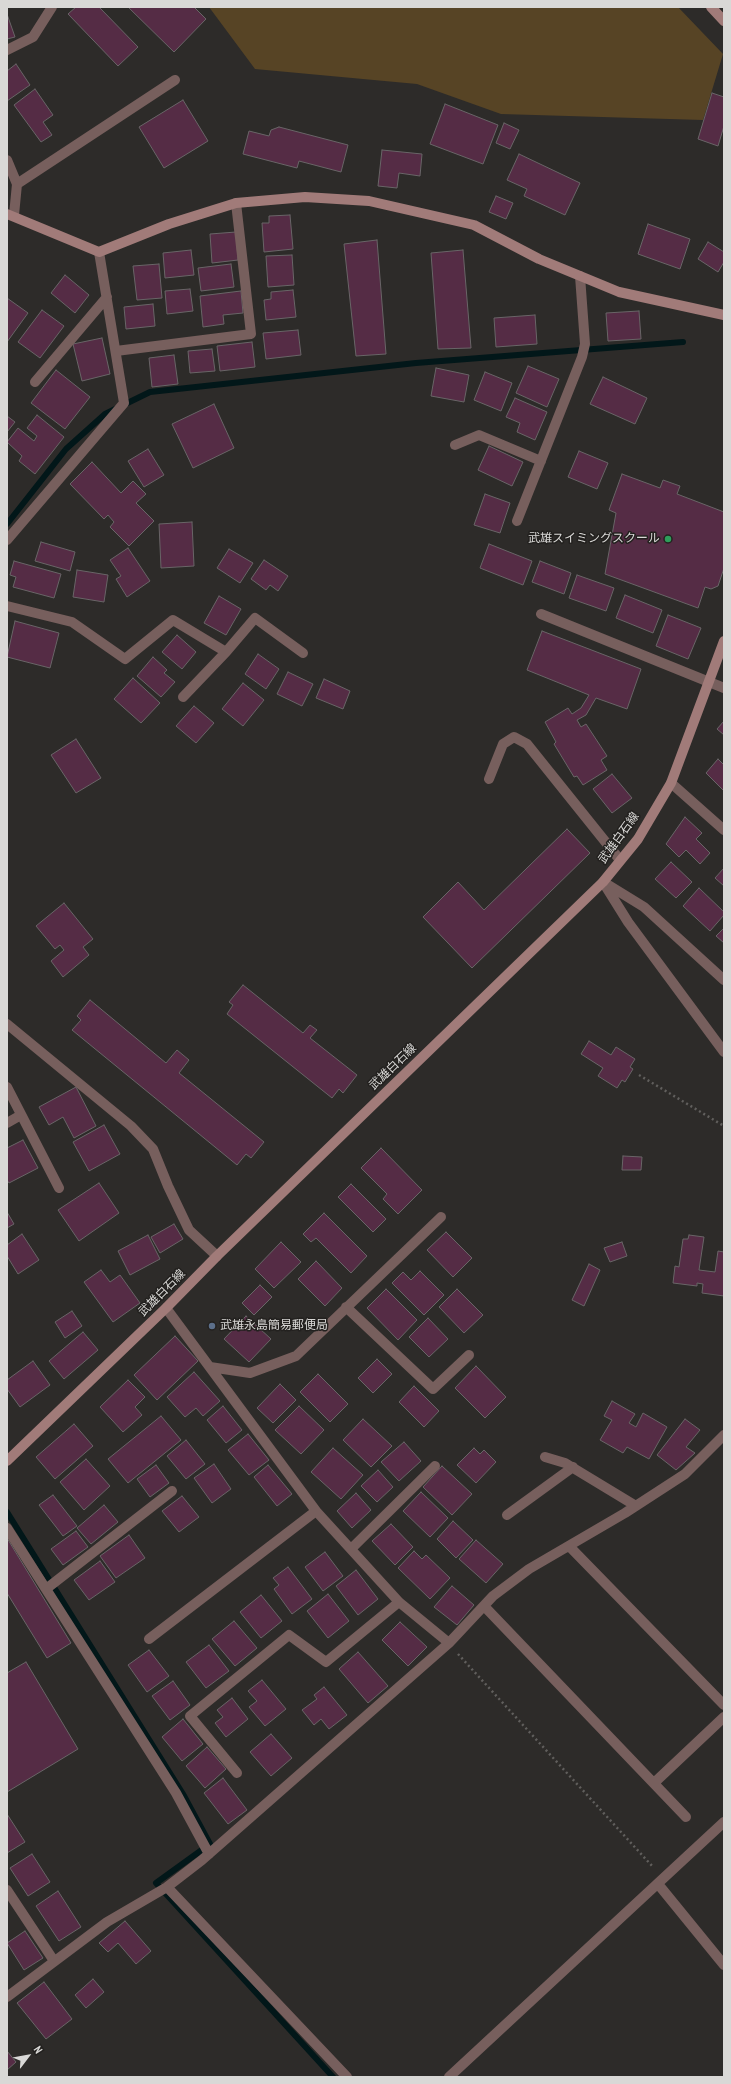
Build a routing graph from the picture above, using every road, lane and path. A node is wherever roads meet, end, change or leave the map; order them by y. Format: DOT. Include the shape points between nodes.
graph roads {
  1 [pos="52,7"];
  2 [pos="710,7"];
  3 [pos="724,21"];
  4 [pos="7,50"];
  5 [pos="175,80"];
  6 [pos="7,160"];
  7 [pos="17,184"];
  8 [pos="236,203"];
  9 [pos="11,215"];
  10 [pos="100,252"];
  11 [pos="580,276"];
  12 [pos="107,297"];
  13 [pos="724,315"];
  14 [pos="116,351"];
  15 [pos="35,382"];
  16 [pos="455,445"];
  17 [pos="541,461"];
  18 [pos="517,521"];
  19 [pos="7,538"];
  20 [pos="7,606"];
  21 [pos="540,614"];
  22 [pos="724,640"];
  23 [pos="226,652"];
  24 [pos="302,653"];
  25 [pos="708,682"];
  26 [pos="724,688"];
  27 [pos="183,697"];
  28 [pos="489,779"];
  29 [pos="671,783"];
  30 [pos="724,830"];
  31 [pos="620,860"];
  32 [pos="603,882"];
  33 [pos="724,980"];
  34 [pos="7,1024"];
  35 [pos="724,1052"];
  36 [pos="639,1075"];
  37 [pos="7,1087"];
  38 [pos="21,1115"];
  39 [pos="7,1123"];
  40 [pos="724,1126"];
  41 [pos="59,1188"];
  42 [pos="441,1217"];
  43 [pos="217,1256"];
  44 [pos="346,1307"];
  45 [pos="166,1308"];
  46 [pos="469,1355"];
  47 [pos="210,1367"];
  48 [pos="724,1435"];
  49 [pos="545,1457"];
  50 [pos="7,1461"];
  51 [pos="435,1466"];
  52 [pos="573,1467"];
  53 [pos="172,1491"];
  54 [pos="636,1506"];
  55 [pos="316,1510"];
  56 [pos="507,1515"];
  57 [pos="7,1528"];
  58 [pos="569,1546"];
  59 [pos="351,1549"];
  60 [pos="46,1589"];
  61 [pos="399,1602"];
  62 [pos="484,1606"];
  63 [pos="149,1639"];
  64 [pos="449,1643"];
  65 [pos="724,1705"];
  66 [pos="724,1717"];
  67 [pos="237,1773"];
  68 [pos="654,1783"];
  69 [pos="686,1817"];
  70 [pos="724,1822"];
  71 [pos="209,1854"];
  72 [pos="658,1884"];
  73 [pos="167,1887"];
  74 [pos="7,1890"];
  75 [pos="54,1961"];
  76 [pos="724,1965"];
  77 [pos="7,1997"];
  78 [pos="347,2077"];
  79 [pos="449,2077"];
  1 -- 4 [label="street" via="33,37"];
  2 -- 3 [label="main road"];
  5 -- 7 [label="street"];
  6 -- 7 [label="street"];
  7 -- 9 [label="street"];
  8 -- 10 [label="main road" via="169,224"];
  8 -- 11 [label="main road" via="305,197 369,201 474,225 539,259"];
  8 -- 14 [label="street" via="251,334"];
  9 -- 10 [label="main road"];
  10 -- 12 [label="street"];
  11 -- 13 [label="main road" via="619,292"];
  11 -- 17 [label="street" via="585,344"];
  12 -- 14 [label="street"];
  12 -- 15 [label="street"];
  14 -- 19 [label="street" via="124,403"];
  16 -- 17 [label="street" via="479,435"];
  17 -- 18 [label="street"];
  20 -- 23 [label="street" via="72,622 125,659 174,620"];
  21 -- 25 [label="street"];
  22 -- 25 [label="main road, 武雄白石線"];
  23 -- 24 [label="street" via="255,618"];
  23 -- 27 [label="street"];
  25 -- 26 [label="street"];
  25 -- 29 [label="main road, 武雄白石線"];
  28 -- 31 [label="street" via="503,744 514,737 527,744"];
  29 -- 30 [label="street"];
  29 -- 31 [label="main road, 武雄白石線" via="638,839"];
  31 -- 32 [label="main road, 武雄白石線"];
  32 -- 33 [label="street" via="644,907"];
  32 -- 35 [label="street" via="628,922"];
  32 -- 43 [label="main road, 武雄白石線"];
  34 -- 43 [label="street" via="131,1126 153,1149 189,1230"];
  36 -- 40 [label="path"];
  37 -- 38 [label="street"];
  38 -- 39 [label="street"];
  38 -- 41 [label="street"];
  42 -- 44 [label="street"];
  43 -- 45 [label="main road, 武雄白石線"];
  44 -- 46 [label="street" via="433,1389"];
  44 -- 47 [label="street" via="296,1356 250,1373"];
  45 -- 47 [label="street"];
  45 -- 50 [label="main road, 武雄白石線"];
  47 -- 55 [label="street"];
  48 -- 54 [label="street" via="685,1474"];
  49 -- 52 [label="street" via="565,1462"];
  51 -- 59 [label="street"];
  52 -- 54 [label="street"];
  52 -- 56 [label="street"];
  53 -- 60 [label="street"];
  54 -- 58 [label="street"];
  55 -- 59 [label="street"];
  55 -- 63 [label="street"];
  57 -- 60 [label="street"];
  58 -- 62 [label="street" via="529,1569 493,1596"];
  58 -- 65 [label="street"];
  59 -- 61 [label="street"];
  60 -- 71 [label="street" via="176,1792"];
  61 -- 64 [label="street"];
  61 -- 67 [label="street" via="326,1662 290,1636 190,1716"];
  62 -- 64 [label="street"];
  62 -- 68 [label="street"];
  64 -- 71 [label="street"];
  64 -- 72 [label="path" via="659,1874"];
  66 -- 68 [label="street"];
  68 -- 69 [label="street"];
  70 -- 72 [label="street"];
  71 -- 73 [label="street"];
  72 -- 76 [label="street"];
  72 -- 79 [label="street"];
  73 -- 75 [label="street" via="107,1922"];
  73 -- 78 [label="street"];
  74 -- 75 [label="street"];
  75 -- 77 [label="street"];
}
